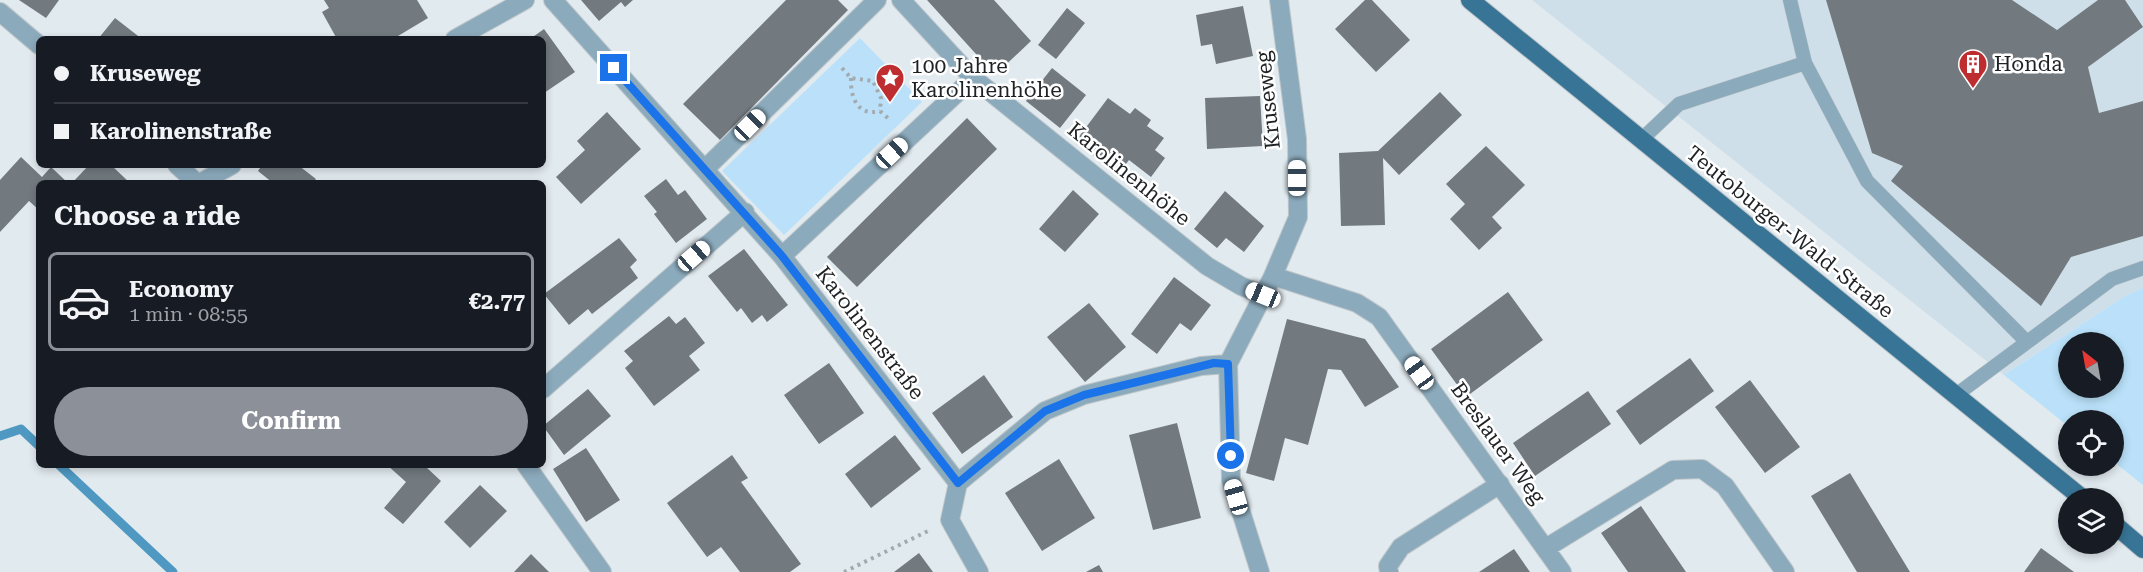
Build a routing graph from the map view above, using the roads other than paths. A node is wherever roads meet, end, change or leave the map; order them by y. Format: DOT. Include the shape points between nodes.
graph roads {
  1 [pos="525,0"];
  2 [pos="553,0"];
  3 [pos="877,0"];
  4 [pos="901,0"];
  5 [pos="1279,0"];
  6 [pos="1470,0"];
  7 [pos="1790,0"];
  8 [pos="0,12"];
  9 [pos="460,36"];
  10 [pos="36,42"];
  11 [pos="1805,63"];
  12 [pos="973,78"];
  13 [pos="1641,140"];
  14 [pos="180,168"];
  15 [pos="226,168"];
  16 [pos="705,170"];
  17 [pos="194,180"];
  18 [pos="204,180"];
  19 [pos="745,212"];
  20 [pos="782,256"];
  21 [pos="2143,268"];
  22 [pos="1273,276"];
  23 [pos="1263,295"];
  24 [pos="2026,341"];
  25 [pos="1228,364"];
  26 [pos="546,386"];
  27 [pos="1956,395"];
  28 [pos="528,468"];
  29 [pos="958,483"];
  30 [pos="1500,484"];
  31 [pos="2070,488"];
  32 [pos="2124,533"];
  33 [pos="1546,548"];
  34 [pos="2143,549"];
  35 [pos="602,572"];
  36 [pos="979,572"];
  37 [pos="1260,572"];
  38 [pos="1389,572"];
  39 [pos="1562,572"];
  40 [pos="1785,572"];
  1 -- 9 [label="street"];
  2 -- 16 [label="street, Karolinenstraße"];
  3 -- 16 [label="street"];
  4 -- 12 [label="street, Karolinenhöhe"];
  5 -- 22 [label="street, Kruseweg" via="1297,140 1298,217"];
  6 -- 13 [label="main road, Teutoburger-Wald-Straße"];
  7 -- 11 [label="lane"];
  8 -- 10 [label="street"];
  11 -- 13 [label="lane" via="1679,104"];
  11 -- 24 [label="lane" via="1867,182"];
  12 -- 20 [label="street"];
  12 -- 23 [label="street, Karolinenhöhe" via="1207,266"];
  13 -- 27 [label="main road, Teutoburger-Wald-Straße"];
  14 -- 17 [label="street"];
  15 -- 18 [label="street"];
  16 -- 19 [label="street, Karolinenstraße"];
  19 -- 20 [label="street, Karolinenstraße"];
  19 -- 26 [label="street"];
  20 -- 29 [label="street, Karolinenstraße"];
  21 -- 24 [label="lane" via="2112,279"];
  22 -- 23 [label="street, Kruseweg"];
  22 -- 30 [label="street, Breslauer Weg" via="1357,303 1379,317"];
  23 -- 25 [label="street, Kruseweg"];
  24 -- 27 [label="lane"];
  25 -- 29 [label="street" via="1201,366 1084,395 1045,411"];
  25 -- 37 [label="street, Kruseweg" via="1231,480"];
  27 -- 31 [label="main road, Teutoburger-Wald-Straße"];
  28 -- 35 [label="street"];
  29 -- 36 [label="street" via="950,520"];
  30 -- 33 [label="street, Breslauer Weg"];
  30 -- 38 [label="street" via="1401,547 1388,566"];
  32 -- 34 [label="main road"];
  33 -- 39 [label="street, Breslauer Weg"];
  33 -- 40 [label="street" via="1673,470 1702,469 1725,486"];
}
